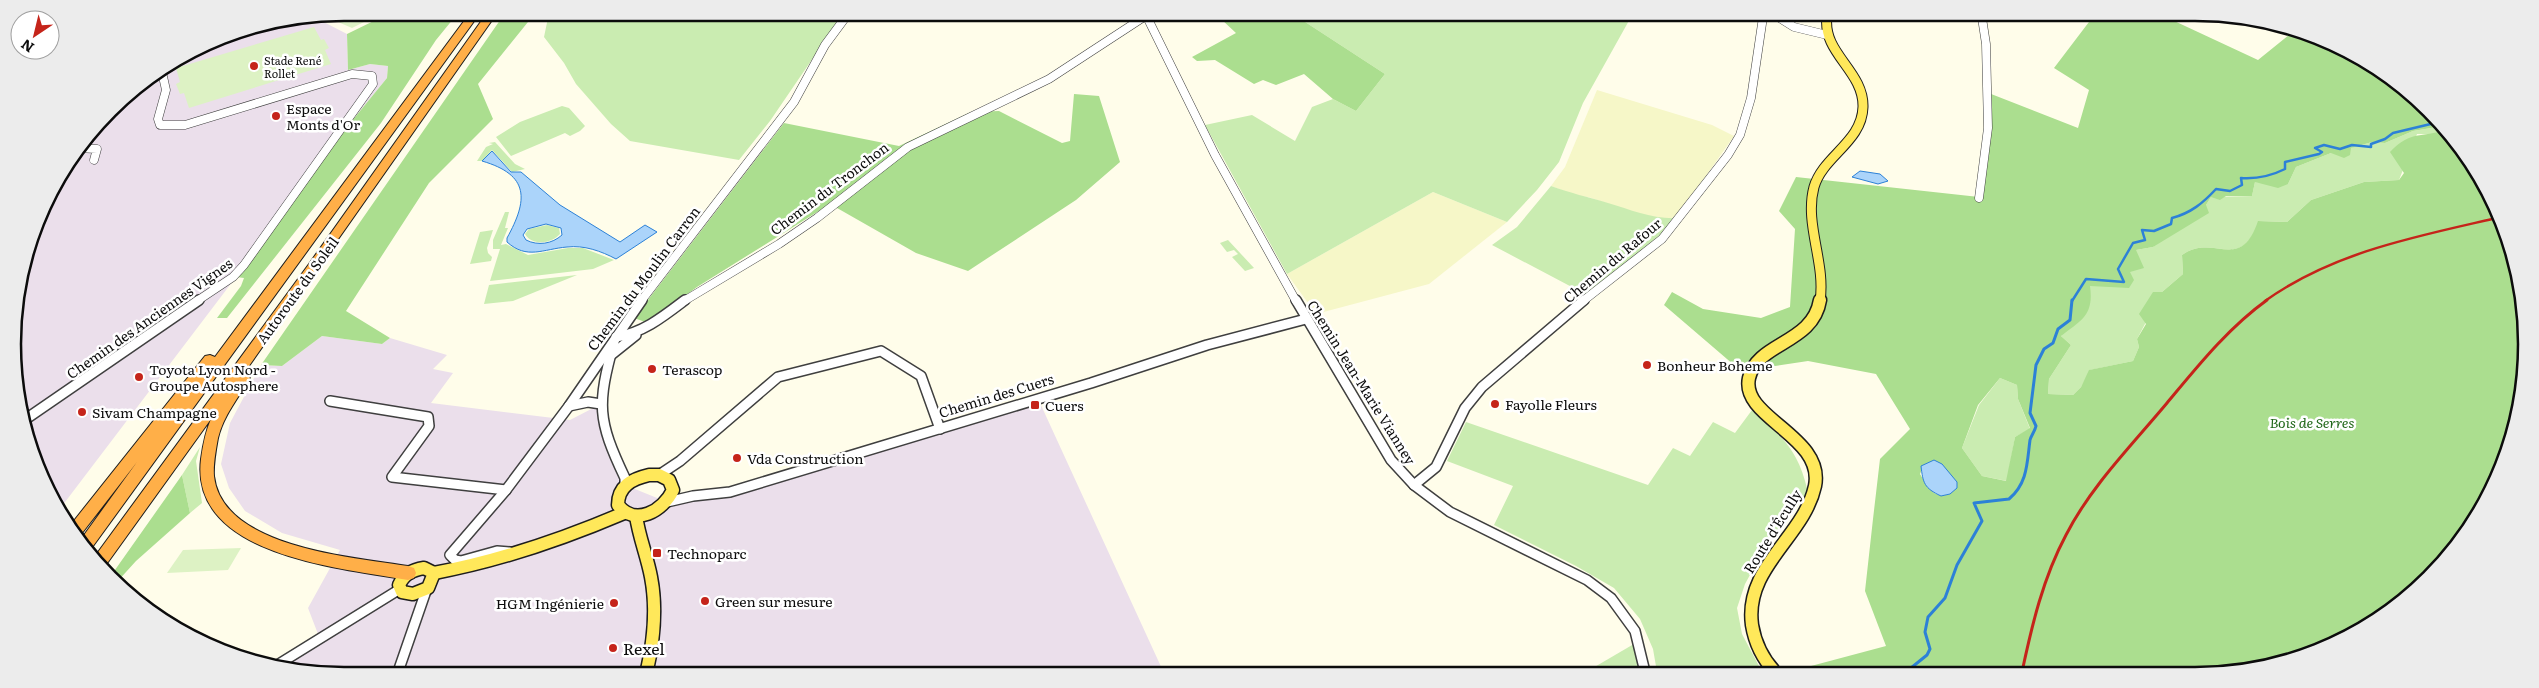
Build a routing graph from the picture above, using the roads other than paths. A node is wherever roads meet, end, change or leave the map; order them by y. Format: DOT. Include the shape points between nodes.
graph roads {
  1 [pos="469,21"];
  2 [pos="486,21"];
  3 [pos="843,21"];
  4 [pos="1137,21"];
  5 [pos="1149,21"];
  6 [pos="1761,21"];
  7 [pos="1784,21"];
  8 [pos="1827,21"];
  9 [pos="1982,21"];
  10 [pos="1827,35"];
  11 [pos="163,77"];
  12 [pos="88,149"];
  13 [pos="94,160"];
  14 [pos="1979,198"];
  15 [pos="314,267"];
  16 [pos="271,290"];
  17 [pos="1306,319"];
  18 [pos="652,324"];
  19 [pos="616,337"];
  20 [pos="611,355"];
  21 [pos="330,401"];
  22 [pos="601,404"];
  23 [pos="569,406"];
  24 [pos="29,417"];
  25 [pos="940,429"];
  26 [pos="617,460"];
  27 [pos="640,477"];
  28 [pos="666,480"];
  29 [pos="1414,485"];
  30 [pos="626,486"];
  31 [pos="506,490"];
  32 [pos="693,496"];
  33 [pos="667,502"];
  34 [pos="631,512"];
  35 [pos="78,526"];
  36 [pos="88,541"];
  37 [pos="513,552"];
  38 [pos="102,558"];
  39 [pos="408,573"];
  40 [pos="431,581"];
  41 [pos="400,589"];
  42 [pos="283,661"];
  43 [pos="399,667"];
  44 [pos="647,667"];
  45 [pos="1645,667"];
  46 [pos="1772,667"];
  1 -- 16 [label="highway, Autoroute du Soleil"];
  2 -- 15 [label="highway, Autoroute du Soleil"];
  3 -- 19 [label="street, Chemin du Moulin Carron" via="825,45 794,102"];
  4 -- 18 [label="street, Chemin du Tronchon" via="1050,79 908,147 817,218"];
  5 -- 17 [label="street, Chemin Jean-Marie Vianney" via="1215,155"];
  6 -- 29 [label="street, Chemin du Rafour" via="1751,98 1740,135 1678,222 1662,239 1610,278 1482,387 1465,408 1436,467"];
  7 -- 10 [label="street" via="1794,27"];
  8 -- 10 [label="main road"];
  9 -- 14 [label="street" via="1988,128"];
  10 -- 46 [label="main road, Route d'Écully" via="1856,80 1863,106 1857,130 1820,174 1814,189 1813,216 1820,293 1818,310 1805,330 1753,366 1748,381 1754,400 1803,447 1811,459 1815,476 1812,498 1762,571 1750,606 1757,646"];
  11 -- 24 [label="street, Chemin des Anciennes Vignes" via="166,90 158,119 160,125 172,126 185,125 352,74 372,76 373,84 244,265 232,277"];
  12 -- 13 [label="street" via="97,149"];
  15 -- 38 [label="highway, Autoroute du Soleil"];
  15 -- 39 [label="highway" via="216,425 206,460 208,490 213,502 230,520 270,544 317,557"];
  16 -- 35 [label="highway" via="211,359"];
  16 -- 36 [label="highway, Autoroute du Soleil"];
  17 -- 25 [label="street, Chemin des Cuers" via="1207,345"];
  17 -- 29 [label="street, Chemin Jean-Marie Vianney" via="1391,460"];
  18 -- 19 [label="street" via="630,335"];
  18 -- 20 [label="street"];
  19 -- 20 [label="street"];
  19 -- 23 [label="street, Chemin du Moulin Carron"];
  20 -- 22 [label="street"];
  21 -- 31 [label="street" via="428,417 429,426 392,476"];
  22 -- 23 [label="street" via="588,402"];
  22 -- 26 [label="street" via="606,438"];
  23 -- 31 [label="street, Chemin du Moulin Carron"];
  25 -- 28 [label="street" via="921,376 881,351 778,377 680,461"];
  25 -- 32 [label="street, Chemin des Cuers" via="730,492"];
  26 -- 27 [label="street"];
  26 -- 30 [label="street"];
  27 -- 28 [label="main road"];
  27 -- 30 [label="main road"];
  28 -- 32 [label="street"];
  28 -- 33 [label="main road" via="673,490"];
  29 -- 45 [label="street, Chemin Jean-Marie Vianney" via="1450,512 1587,580 1611,598 1635,631"];
  30 -- 34 [label="main road" via="618,495"];
  31 -- 37 [label="street, Chemin du Moulin Carron" via="452,552 451,558 461,561 496,551"];
  32 -- 33 [label="street, Chemin des Cuers"];
  33 -- 34 [label="main road"];
  34 -- 37 [label="main road"];
  34 -- 44 [label="main road" via="652,579 654,626"];
  37 -- 40 [label="main road"];
  39 -- 40 [label="main road" via="424,568"];
  39 -- 41 [label="main road" via="400,581"];
  40 -- 41 [label="main road" via="410,594"];
  40 -- 43 [label="street"];
  41 -- 42 [label="street"];
}
